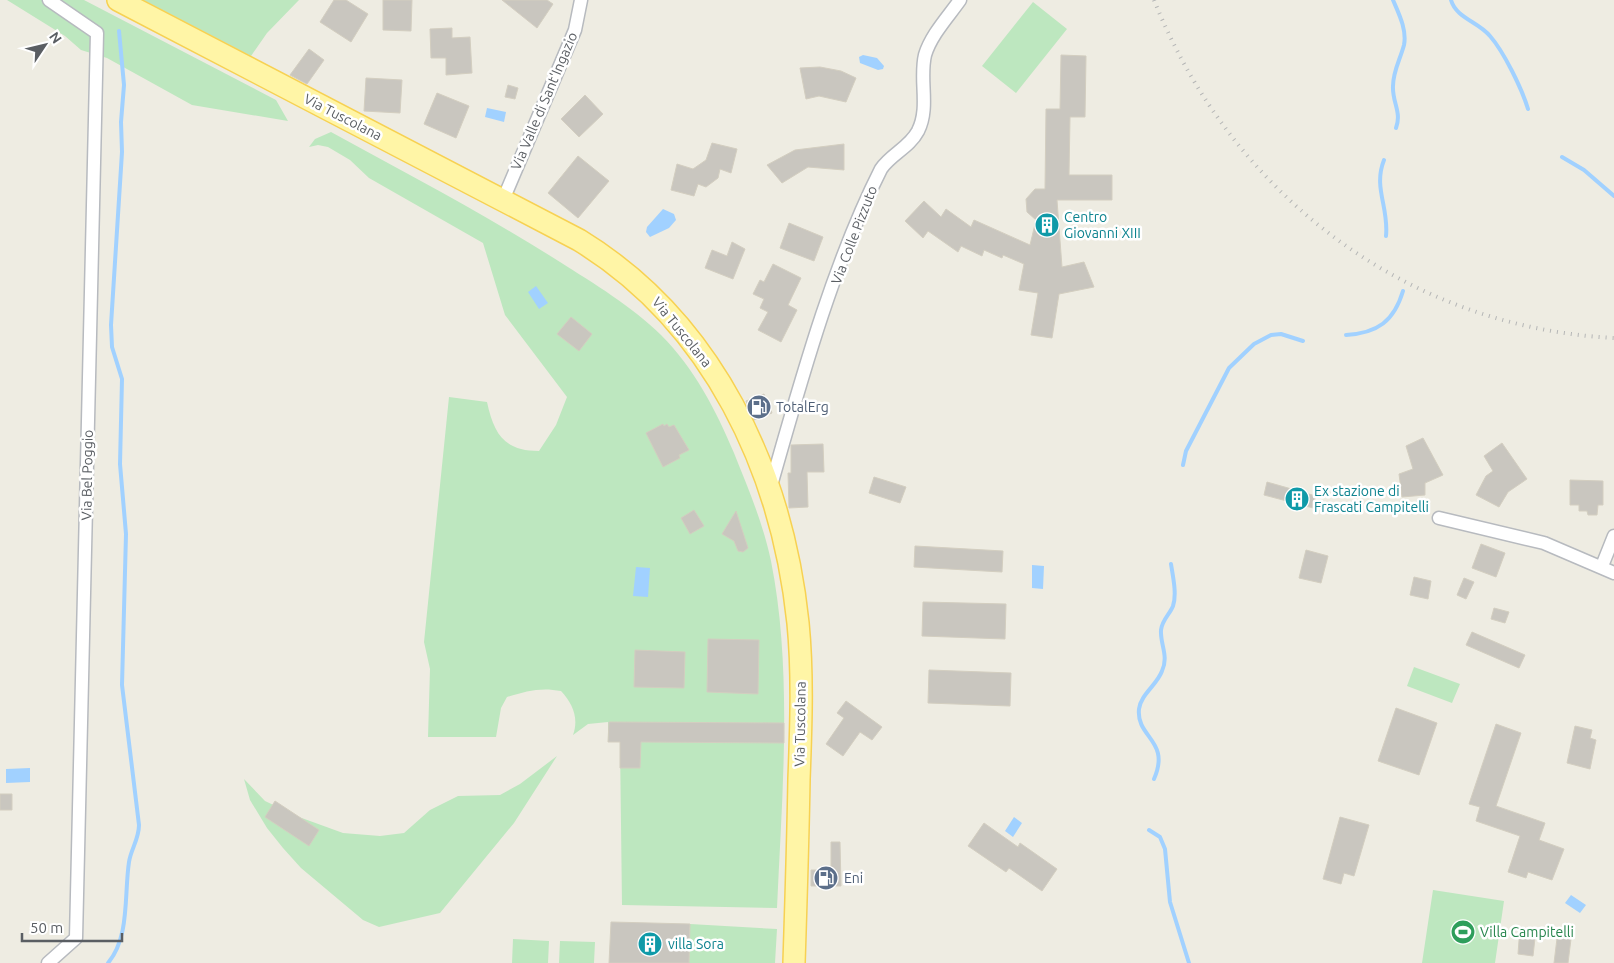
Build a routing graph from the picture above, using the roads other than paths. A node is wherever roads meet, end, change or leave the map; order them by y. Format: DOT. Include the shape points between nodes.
graph roads {
  1 [pos="49,0"];
  2 [pos="118,0"];
  3 [pos="581,0"];
  4 [pos="960,0"];
  5 [pos="503,200"];
  6 [pos="770,489"];
  7 [pos="1439,518"];
  8 [pos="1614,536"];
  9 [pos="1602,566"];
  10 [pos="1614,573"];
  11 [pos="48,963"];
  12 [pos="794,963"];
  1 -- 11 [label="street, Via Bel Poggio" via="97,33 76,938"];
  2 -- 5 [label="main road, Via Tuscolana"];
  3 -- 5 [label="street, Via Valle di Sant'Ingazio" via="575,30"];
  4 -- 6 [label="street, Via Colle Pizzuto" via="926,52 923,117 918,130 908,145 881,169 841,263"];
  5 -- 6 [label="main road, Via Tuscolana" via="593,248 624,270 669,313 725,389"];
  6 -- 12 [label="main road, Via Tuscolana" via="790,568 800,654 802,706"];
  7 -- 9 [label="street" via="1530,539"];
  8 -- 9 [label="street"];
  9 -- 10 [label="street"];
}
